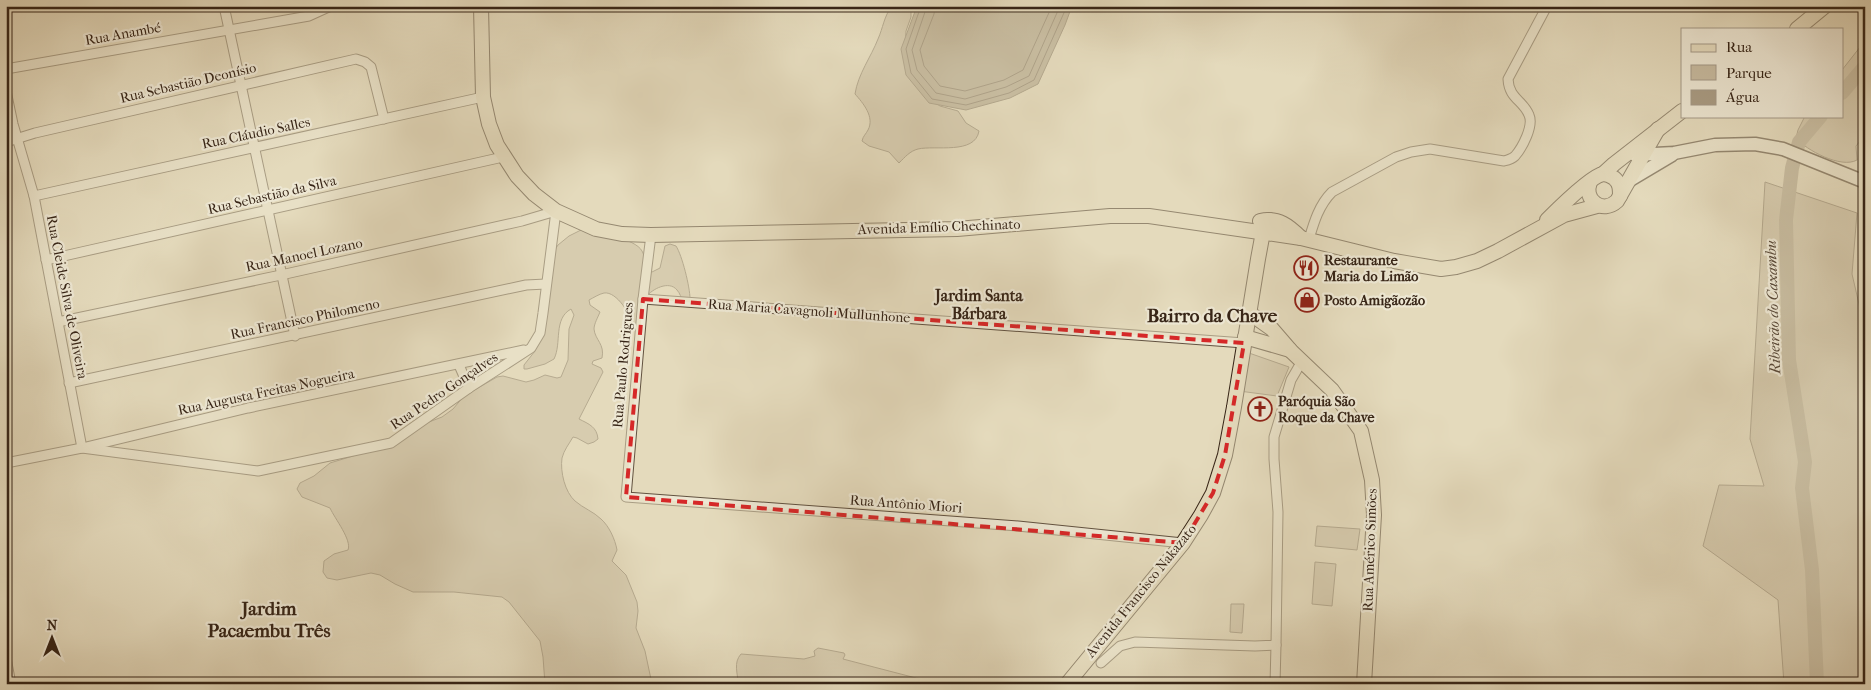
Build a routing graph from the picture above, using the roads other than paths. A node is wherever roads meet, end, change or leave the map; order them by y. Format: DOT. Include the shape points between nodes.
graph roads {
  1 [pos="224,6"];
  2 [pos="331,6"];
  3 [pos="481,6"];
  4 [pos="1547,6"];
  5 [pos="1825,6"];
  6 [pos="1798,28"];
  7 [pos="229,30"];
  8 [pos="6,69"];
  9 [pos="242,84"];
  10 [pos="6,91"];
  11 [pos="483,97"];
  12 [pos="1681,112"];
  13 [pos="384,119"];
  14 [pos="1658,129"];
  15 [pos="18,138"];
  16 [pos="6,142"];
  17 [pos="255,147"];
  18 [pos="20,152"];
  19 [pos="1645,154"];
  20 [pos="1674,154"];
  21 [pos="1626,155"];
  22 [pos="503,157"];
  23 [pos="1603,174"];
  24 [pos="1630,180"];
  25 [pos="1590,182"];
  26 [pos="1865,182"];
  27 [pos="34,196"];
  28 [pos="1620,196"];
  29 [pos="1597,206"];
  30 [pos="268,210"];
  31 [pos="556,211"];
  32 [pos="1266,226"];
  33 [pos="1541,226"];
  34 [pos="651,235"];
  35 [pos="1305,239"];
  36 [pos="46,260"];
  37 [pos="281,275"];
  38 [pos="546,284"];
  39 [pos="1252,290"];
  40 [pos="643,300"];
  41 [pos="1248,312"];
  42 [pos="58,322"];
  43 [pos="1272,329"];
  44 [pos="295,336"];
  45 [pos="1245,340"];
  46 [pos="531,348"];
  47 [pos="1291,351"];
  48 [pos="1302,361"];
  49 [pos="459,365"];
  50 [pos="69,383"];
  51 [pos="469,388"];
  52 [pos="82,448"];
  53 [pos="6,463"];
  54 [pos="626,497"];
  55 [pos="1183,543"];
  56 [pos="1276,645"];
  57 [pos="6,658"];
  58 [pos="1101,663"];
  59 [pos="11,684"];
  60 [pos="1067,684"];
  61 [pos="1276,684"];
  62 [pos="1364,684"];
  1 -- 7 [label="street"];
  2 -- 7 [label="street, Rua Anambé" via="309,16"];
  3 -- 11 [label="main road, Avenida Emílio Chechinato"];
  4 -- 35 [label="street" via="1508,79 1508,88 1530,119 1530,126 1514,156 1504,161 1430,149 1396,157 1328,196"];
  5 -- 6 [label="main road"];
  7 -- 8 [label="street, Rua Anambé"];
  7 -- 9 [label="street"];
  9 -- 13 [label="street, Rua Sebastião Deonísio" via="356,59 371,67"];
  9 -- 15 [label="street, Rua Sebastião Deonísio"];
  9 -- 17 [label="street"];
  10 -- 15 [label="street, Rua Cleide Silva de Oliveira"];
  11 -- 13 [label="street, Rua Cláudio Salles"];
  11 -- 22 [label="main road, Avenida Emílio Chechinato" via="489,124"];
  12 -- 14 [label="main road"];
  13 -- 17 [label="street, Rua Cláudio Salles"];
  14 -- 19 [label="main road"];
  14 -- 21 [label="main road"];
  15 -- 16 [label="street, Rua Sebastião Deonísio"];
  15 -- 18 [label="street, Rua Cleide Silva de Oliveira"];
  16 -- 18 [label="street"];
  17 -- 27 [label="street, Rua Cláudio Salles"];
  17 -- 30 [label="street"];
  18 -- 27 [label="street, Rua Cleide Silva de Oliveira"];
  19 -- 20 [label="main road"];
  19 -- 21 [label="main road"];
  19 -- 24 [label="main road"];
  20 -- 24 [label="main road"];
  20 -- 26 [label="main road" via="1708,146 1755,144 1783,149"];
  21 -- 23 [label="main road"];
  22 -- 30 [label="street, Rua Sebastião da Silva"];
  22 -- 31 [label="main road, Avenida Emílio Chechinato" via="534,194"];
  23 -- 25 [label="main road"];
  23 -- 28 [label="main road" via="1617,181"];
  24 -- 28 [label="main road"];
  25 -- 29 [label="main road" via="1590,198"];
  25 -- 33 [label="main road"];
  27 -- 36 [label="street, Rua Cleide Silva de Oliveira"];
  28 -- 29 [label="main road" via="1608,207"];
  29 -- 33 [label="main road" via="1564,215"];
  30 -- 36 [label="street, Rua Sebastião da Silva"];
  30 -- 37 [label="street"];
  31 -- 34 [label="main road, Avenida Emílio Chechinato" via="596,228 622,234"];
  31 -- 37 [label="street, Rua Manoel Lozano"];
  31 -- 38 [label="street"];
  32 -- 34 [label="main road, Avenida Emílio Chechinato" via="1241,228 1149,216 1110,216 973,228"];
  32 -- 35 [label="main road, Avenida Emílio Chechinato" via="1287,225"];
  32 -- 39 [label="main road, Avenida Francisco Nakazato"];
  33 -- 35 [label="main road" via="1477,261 1441,268 1394,261"];
  34 -- 40 [label="street, Rua Paulo Rodrigues"];
  36 -- 42 [label="street, Rua Cleide Silva de Oliveira"];
  37 -- 42 [label="street, Rua Manoel Lozano"];
  37 -- 44 [label="street"];
  38 -- 44 [label="street, Rua Francisco Philomeno" via="526,285"];
  38 -- 46 [label="street" via="540,333"];
  39 -- 41 [label="main road, Avenida Francisco Nakazato"];
  39 -- 43 [label="main road"];
  40 -- 45 [label="street, Rua Maria Cavagnoli Mullunhone"];
  40 -- 54 [label="street, Rua Paulo Rodrigues"];
  41 -- 43 [label="main road, Rua Américo Simões"];
  41 -- 45 [label="main road, Avenida Francisco Nakazato"];
  42 -- 50 [label="street, Rua Cleide Silva de Oliveira"];
  43 -- 47 [label="main road, Rua Américo Simões"];
  44 -- 50 [label="street, Rua Francisco Philomeno"];
  45 -- 47 [label="main road, Rua Maria Cavagnoli Mullunhone"];
  45 -- 55 [label="main road, Avenida Francisco Nakazato" via="1225,455 1213,493"];
  46 -- 49 [label="street, Rua Augusta Freitas Nogueira"];
  46 -- 51 [label="street, Rua Pedro Gonçalves"];
  47 -- 48 [label="main road, Rua Américo Simões"];
  48 -- 56 [label="street" via="1291,380 1274,437 1278,512"];
  48 -- 62 [label="main road, Rua Américo Simões" via="1332,390 1361,431 1372,480 1373,544"];
  49 -- 51 [label="street"];
  49 -- 52 [label="street, Rua Augusta Freitas Nogueira" via="248,408"];
  50 -- 52 [label="street, Rua Cleide Silva de Oliveira"];
  51 -- 52 [label="street, Rua Pedro Gonçalves" via="391,443 258,471"];
  52 -- 53 [label="street, Rua Augusta Freitas Nogueira"];
  54 -- 55 [label="street, Rua Antônio Miori" via="1009,526"];
  55 -- 60 [label="main road, Avenida Francisco Nakazato"];
  56 -- 58 [label="street" via="1135,642 1120,646"];
  56 -- 61 [label="street"];
  57 -- 59 [label="street"];
}
